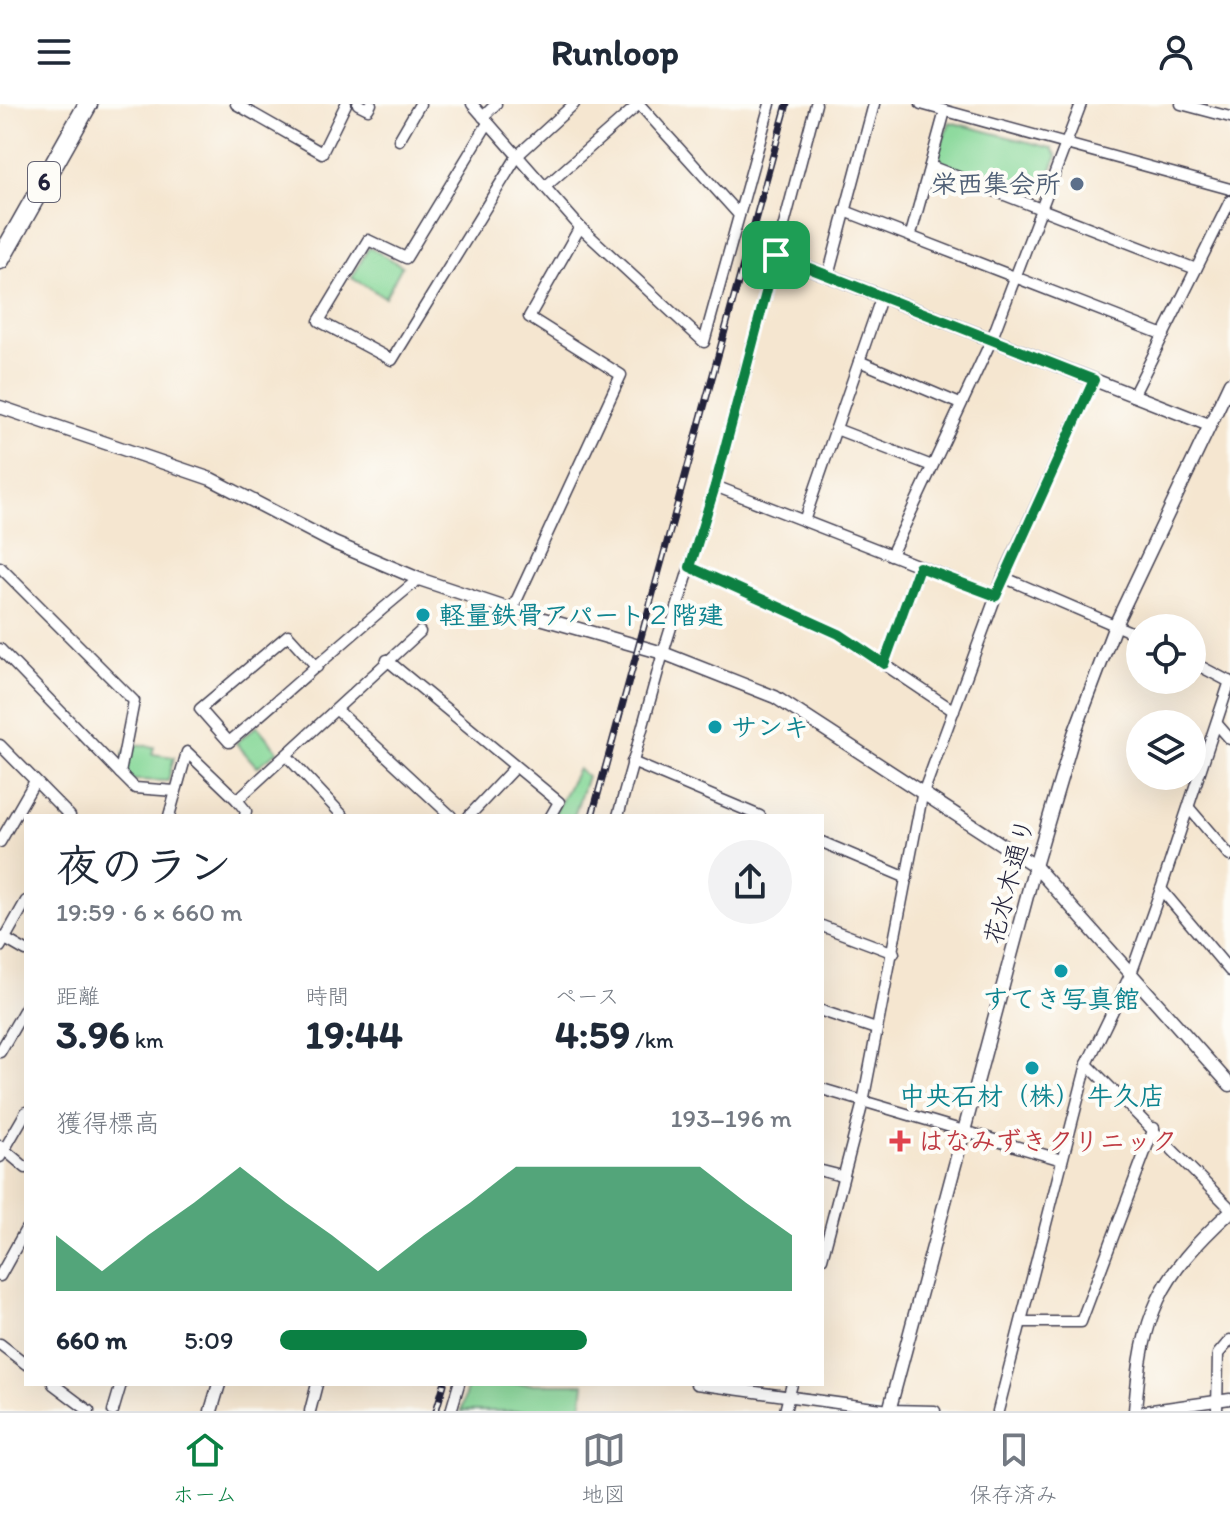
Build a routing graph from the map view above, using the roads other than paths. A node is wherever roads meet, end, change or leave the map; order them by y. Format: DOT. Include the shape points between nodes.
graph roads {
  1 [pos="88,104"];
  2 [pos="236,104"];
  3 [pos="346,104"];
  4 [pos="358,104"];
  5 [pos="371,104"];
  6 [pos="420,104"];
  7 [pos="472,104"];
  8 [pos="496,104"];
  9 [pos="574,104"];
  10 [pos="770,104"];
  11 [pos="816,104"];
  12 [pos="874,104"];
  13 [pos="921,104"];
  14 [pos="1081,104"];
  15 [pos="1181,104"];
  16 [pos="644,106"];
  17 [pos="945,111"];
  18 [pos="1230,117"];
  19 [pos="486,120"];
  20 [pos="399,140"];
  21 [pos="1066,144"];
  22 [pos="518,155"];
  23 [pos="930,166"];
  24 [pos="545,187"];
  25 [pos="1230,189"];
  26 [pos="1230,201"];
  27 [pos="1040,209"];
  28 [pos="845,211"];
  29 [pos="739,215"];
  30 [pos="580,227"];
  31 [pos="911,234"];
  32 [pos="776,255"];
  33 [pos="0,260"];
  34 [pos="1196,269"];
  35 [pos="1015,275"];
  36 [pos="828,276"];
  37 [pos="881,298"];
  38 [pos="1164,335"];
  39 [pos="991,341"];
  40 [pos="859,361"];
  41 [pos="1094,380"];
  42 [pos="1230,383"];
  43 [pos="1133,396"];
  44 [pos="960,404"];
  45 [pos="0,407"];
  46 [pos="1209,425"];
  47 [pos="836,429"];
  48 [pos="932,466"];
  49 [pos="715,486"];
  50 [pos="804,521"];
  51 [pos="891,555"];
  52 [pos="0,567"];
  53 [pos="690,567"];
  54 [pos="919,567"];
  55 [pos="1003,577"];
  56 [pos="419,579"];
  57 [pos="996,596"];
  58 [pos="512,610"];
  59 [pos="1116,623"];
  60 [pos="1126,628"];
  61 [pos="420,632"];
  62 [pos="0,649"];
  63 [pos="663,653"];
  64 [pos="387,660"];
  65 [pos="884,664"];
  66 [pos="317,667"];
  67 [pos="1206,669"];
  68 [pos="1230,681"];
  69 [pos="337,710"];
  70 [pos="954,711"];
  71 [pos="1217,724"];
  72 [pos="1230,739"];
  73 [pos="0,745"];
  74 [pos="287,756"];
  75 [pos="632,762"];
  76 [pos="514,768"];
  77 [pos="120,773"];
  78 [pos="35,781"];
  79 [pos="175,791"];
  80 [pos="922,796"];
  81 [pos="237,800"];
  82 [pos="1189,808"];
  83 [pos="68,814"];
  84 [pos="169,814"];
  85 [pos="245,814"];
  86 [pos="341,814"];
  87 [pos="449,814"];
  88 [pos="471,814"];
  89 [pos="552,814"];
  90 [pos="619,814"];
  91 [pos="755,814"];
  92 [pos="0,842"];
  93 [pos="824,843"];
  94 [pos="1230,856"];
  95 [pos="1035,866"];
  96 [pos="907,878"];
  97 [pos="1161,889"];
  98 [pos="24,904"];
  99 [pos="824,927"];
  100 [pos="2,940"];
  101 [pos="24,950"];
  102 [pos="894,953"];
  103 [pos="1132,971"];
  104 [pos="1230,971"];
  105 [pos="24,1010"];
  106 [pos="824,1012"];
  107 [pos="876,1029"];
  108 [pos="0,1052"];
  109 [pos="1087,1064"];
  110 [pos="1230,1085"];
  111 [pos="824,1090"];
  112 [pos="863,1102"];
  113 [pos="24,1115"];
  114 [pos="1154,1128"];
  115 [pos="965,1133"];
  116 [pos="2,1151"];
  117 [pos="1062,1160"];
  118 [pos="24,1167"];
  119 [pos="824,1172"];
  120 [pos="842,1176"];
  121 [pos="1230,1210"];
  122 [pos="24,1233"];
  123 [pos="824,1248"];
  124 [pos="0,1276"];
  125 [pos="1022,1322"];
  126 [pos="1230,1340"];
  127 [pos="0,1344"];
  128 [pos="24,1362"];
  129 [pos="56,1386"];
  130 [pos="120,1386"];
  131 [pos="218,1386"];
  132 [pos="316,1386"];
  133 [pos="458,1386"];
  134 [pos="709,1386"];
  135 [pos="791,1386"];
  136 [pos="788,1398"];
  137 [pos="1230,1399"];
  138 [pos="1216,1406"];
  139 [pos="89,1411"];
  140 [pos="113,1411"];
  141 [pos="211,1411"];
  142 [pos="310,1411"];
  143 [pos="451,1411"];
  144 [pos="785,1411"];
  145 [pos="889,1411"];
  146 [pos="935,1411"];
  147 [pos="998,1411"];
  148 [pos="1135,1411"];
  149 [pos="1145,1411"];
  1 -- 33 [label="highway, 6"];
  2 -- 3 [label="street" via="322,153"];
  4 -- 5 [label="street" via="368,109"];
  6 -- 20 [label="street"];
  7 -- 19 [label="street"];
  8 -- 19 [label="street"];
  9 -- 22 [label="street"];
  10 -- 29 [label="street"];
  11 -- 32 [label="street"];
  12 -- 28 [label="street"];
  13 -- 17 [label="street"];
  14 -- 21 [label="street"];
  15 -- 18 [label="street"];
  16 -- 24 [label="street"];
  16 -- 29 [label="street"];
  17 -- 21 [label="street"];
  17 -- 23 [label="street"];
  19 -- 22 [label="street"];
  19 -- 22 [label="street" via="406,258 368,240 319,321 392,360"];
  21 -- 25 [label="street"];
  21 -- 27 [label="street"];
  22 -- 24 [label="street"];
  23 -- 27 [label="street"];
  23 -- 31 [label="street"];
  24 -- 30 [label="street"];
  26 -- 34 [label="street"];
  27 -- 34 [label="street"];
  27 -- 35 [label="street"];
  28 -- 31 [label="street"];
  28 -- 36 [label="street"];
  29 -- 30 [label="street" via="704,342"];
  30 -- 58 [label="street" via="529,317 621,375"];
  31 -- 35 [label="street"];
  32 -- 36 [label="street"];
  32 -- 49 [label="street"];
  34 -- 38 [label="street"];
  35 -- 38 [label="street"];
  35 -- 39 [label="street"];
  36 -- 37 [label="street"];
  37 -- 39 [label="street"];
  37 -- 40 [label="street"];
  38 -- 43 [label="street"];
  39 -- 41 [label="street"];
  39 -- 44 [label="street"];
  40 -- 44 [label="street"];
  40 -- 47 [label="street"];
  41 -- 43 [label="street"];
  41 -- 55 [label="street"];
  42 -- 46 [label="street, 花水木通り"];
  43 -- 46 [label="street"];
  44 -- 48 [label="street"];
  45 -- 56 [label="street" via="211,479 334,543"];
  46 -- 59 [label="street, 花水木通り"];
  47 -- 48 [label="street"];
  47 -- 50 [label="street"];
  48 -- 51 [label="street"];
  49 -- 50 [label="street"];
  49 -- 53 [label="street"];
  50 -- 51 [label="street"];
  51 -- 54 [label="street"];
  52 -- 77 [label="street" via="134,701"];
  53 -- 63 [label="street"];
  53 -- 65 [label="street" via="839,634"];
  54 -- 57 [label="street"];
  54 -- 65 [label="street"];
  55 -- 57 [label="street"];
  55 -- 59 [label="street"];
  56 -- 58 [label="street"];
  56 -- 66 [label="street"];
  57 -- 70 [label="street"];
  58 -- 63 [label="street"];
  59 -- 60 [label="street"];
  59 -- 95 [label="street, 花水木通り" via="1074,734"];
  61 -- 64 [label="street"];
  62 -- 77 [label="street"];
  63 -- 75 [label="street"];
  63 -- 80 [label="street" via="775,697"];
  64 -- 69 [label="street"];
  64 -- 76 [label="street"];
  65 -- 70 [label="street"];
  66 -- 66 [label="street" via="229,742 200,709 288,635"];
  67 -- 68 [label="street"];
  68 -- 71 [label="street"];
  69 -- 74 [label="street"];
  69 -- 87 [label="street"];
  70 -- 80 [label="street"];
  71 -- 72 [label="street"];
  71 -- 82 [label="street"];
  73 -- 78 [label="street"];
  74 -- 81 [label="street"];
  74 -- 86 [label="street"];
  75 -- 90 [label="street"];
  75 -- 91 [label="street"];
  76 -- 88 [label="street"];
  76 -- 89 [label="street" via="559,802"];
  77 -- 79 [label="street" via="135,788"];
  78 -- 83 [label="street"];
  78 -- 92 [label="street"];
  79 -- 81 [label="street" via="187,752"];
  79 -- 84 [label="street"];
  80 -- 95 [label="street"];
  80 -- 96 [label="street"];
  81 -- 85 [label="street"];
  82 -- 94 [label="street"];
  82 -- 97 [label="street"];
  93 -- 96 [label="street"];
  95 -- 103 [label="street"];
  95 -- 115 [label="street, 花水木通り"];
  96 -- 102 [label="street"];
  97 -- 103 [label="street"];
  97 -- 104 [label="street"];
  98 -- 100 [label="street"];
  99 -- 102 [label="street"];
  100 -- 101 [label="street"];
  102 -- 107 [label="street"];
  103 -- 109 [label="street"];
  103 -- 110 [label="street"];
  105 -- 108 [label="street"];
  106 -- 107 [label="street"];
  107 -- 112 [label="street"];
  109 -- 114 [label="street"];
  109 -- 117 [label="street"];
  111 -- 112 [label="street"];
  112 -- 115 [label="street"];
  112 -- 120 [label="street"];
  113 -- 116 [label="street"];
  114 -- 121 [label="street"];
  114 -- 125 [label="street" via="1081,1322"];
  115 -- 117 [label="street"];
  115 -- 145 [label="street, 花水木通り"];
  116 -- 118 [label="street"];
  117 -- 125 [label="street"];
  119 -- 120 [label="street"];
  120 -- 123 [label="street"];
  121 -- 148 [label="street" via="1186,1252 1157,1300 1139,1353"];
  122 -- 124 [label="street"];
  125 -- 147 [label="street"];
  126 -- 138 [label="street" via="1218,1354"];
  127 -- 128 [label="street"];
  129 -- 139 [label="street"];
  130 -- 140 [label="street"];
  131 -- 141 [label="street"];
  132 -- 142 [label="street"];
  133 -- 143 [label="street"];
  134 -- 136 [label="street"];
  135 -- 136 [label="street"];
  136 -- 144 [label="street"];
  136 -- 145 [label="street"];
  137 -- 138 [label="street"];
  138 -- 149 [label="street"];
  145 -- 146 [label="street"];
}
